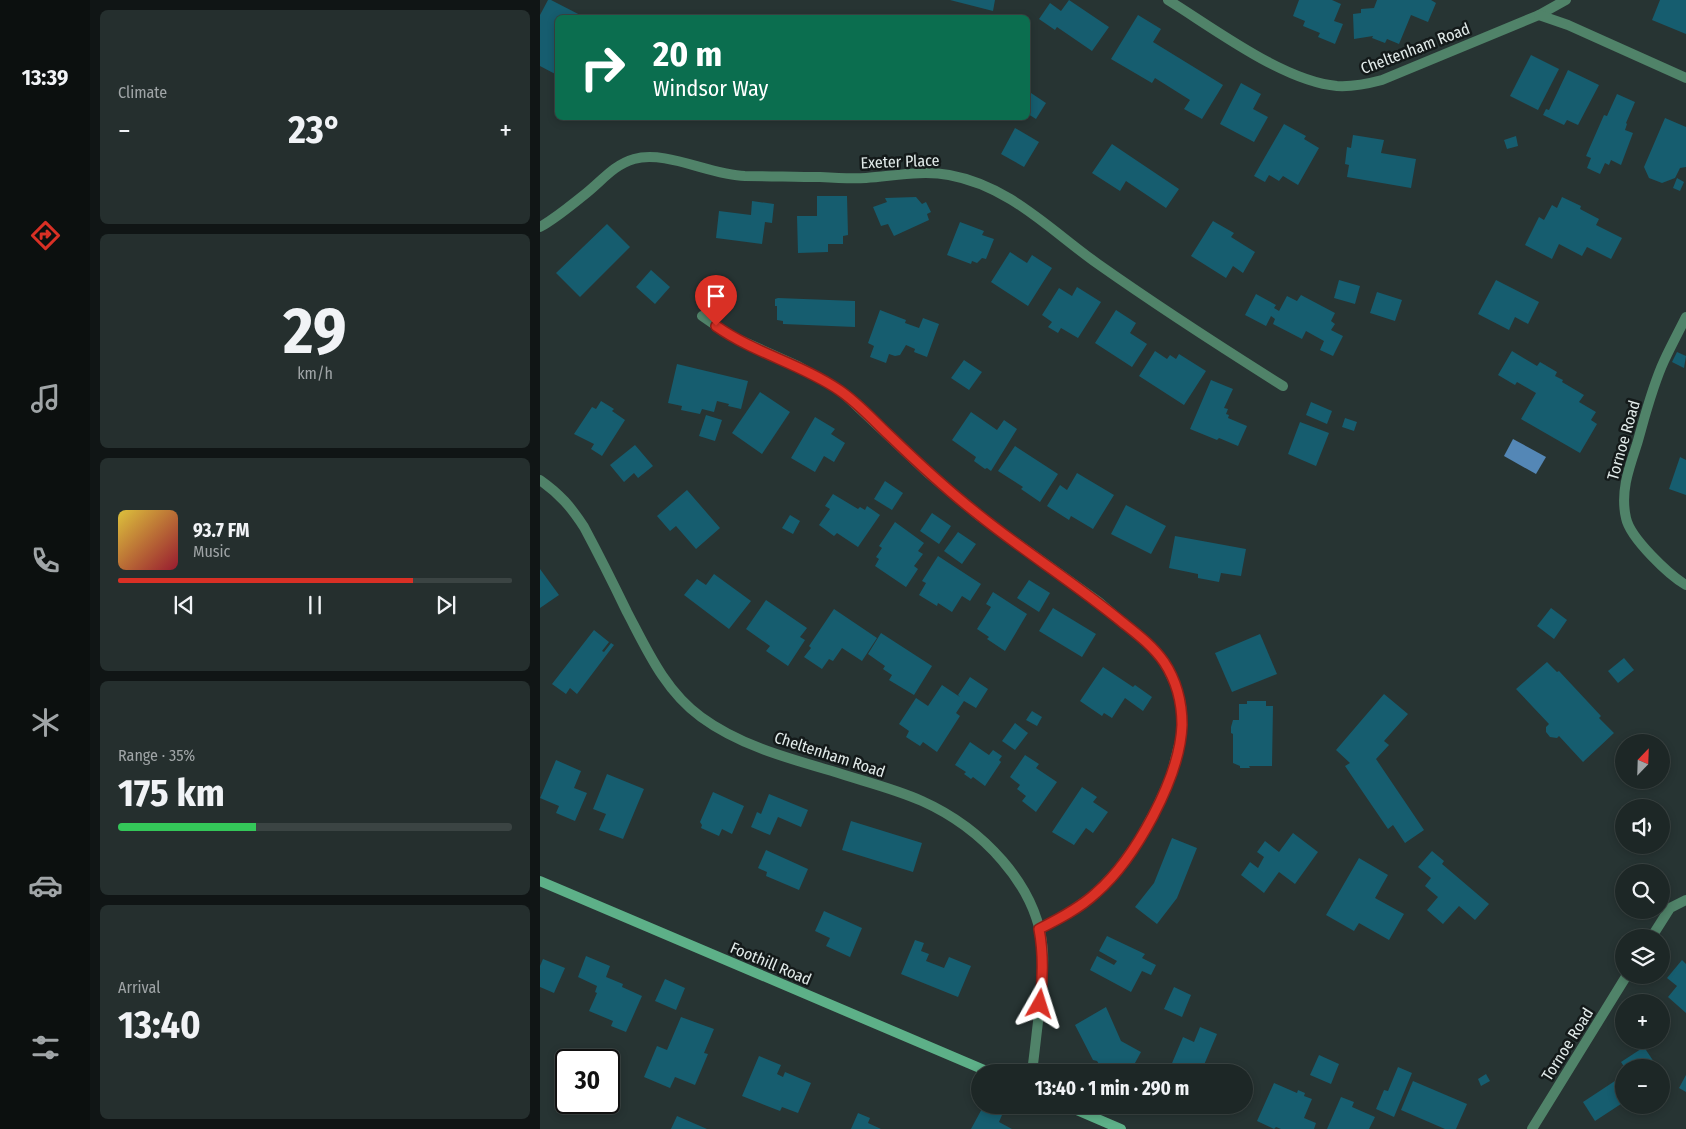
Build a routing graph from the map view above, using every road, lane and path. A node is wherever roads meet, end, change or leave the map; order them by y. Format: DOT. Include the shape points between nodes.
graph roads {
  1 [pos="1168,0"];
  2 [pos="1566,0"];
  3 [pos="1539,15"];
  4 [pos="1686,78"];
  5 [pos="540,227"];
  6 [pos="702,316"];
  7 [pos="1686,317"];
  8 [pos="1283,386"];
  9 [pos="540,480"];
  10 [pos="1686,585"];
  11 [pos="540,881"];
  12 [pos="1686,900"];
  13 [pos="1039,929"];
  14 [pos="1657,929"];
  15 [pos="1622,984"];
  16 [pos="971,1064"];
  17 [pos="1033,1064"];
  18 [pos="1086,1114"];
  19 [pos="1121,1129"];
  20 [pos="1532,1129"];
  1 -- 3 [label="street, Cheltenham Road" via="1262,59 1311,81 1337,86 1358,86 1382,80"];
  2 -- 3 [label="street, Cheltenham Road"];
  3 -- 4 [label="street"];
  5 -- 8 [label="street, Exeter Place" via="621,164 649,156 742,176 865,178 925,172 948,174 971,180 1014,200 1096,263"];
  6 -- 13 [label="street" via="731,336 798,366 840,390 929,474 980,516 1099,602 1154,649 1165,663 1177,689 1182,724 1171,776 1156,809 1138,842 1095,894"];
  7 -- 10 [label="street, Tornoe Road" via="1647,407 1624,496 1626,520 1637,537 1666,571"];
  9 -- 13 [label="street, Cheltenham Road" via="558,492 584,527 652,660 682,700 701,717 734,737 781,756 900,792 956,820 986,844 1012,872 1028,899"];
  11 -- 16 [label="main road, Foothill Road"];
  12 -- 14 [label="street" via="1670,908"];
  13 -- 17 [label="street, Cheltenham Road" via="1044,970"];
  15 -- 20 [label="street, Tornoe Road"];
  18 -- 19 [label="main road"];
}
